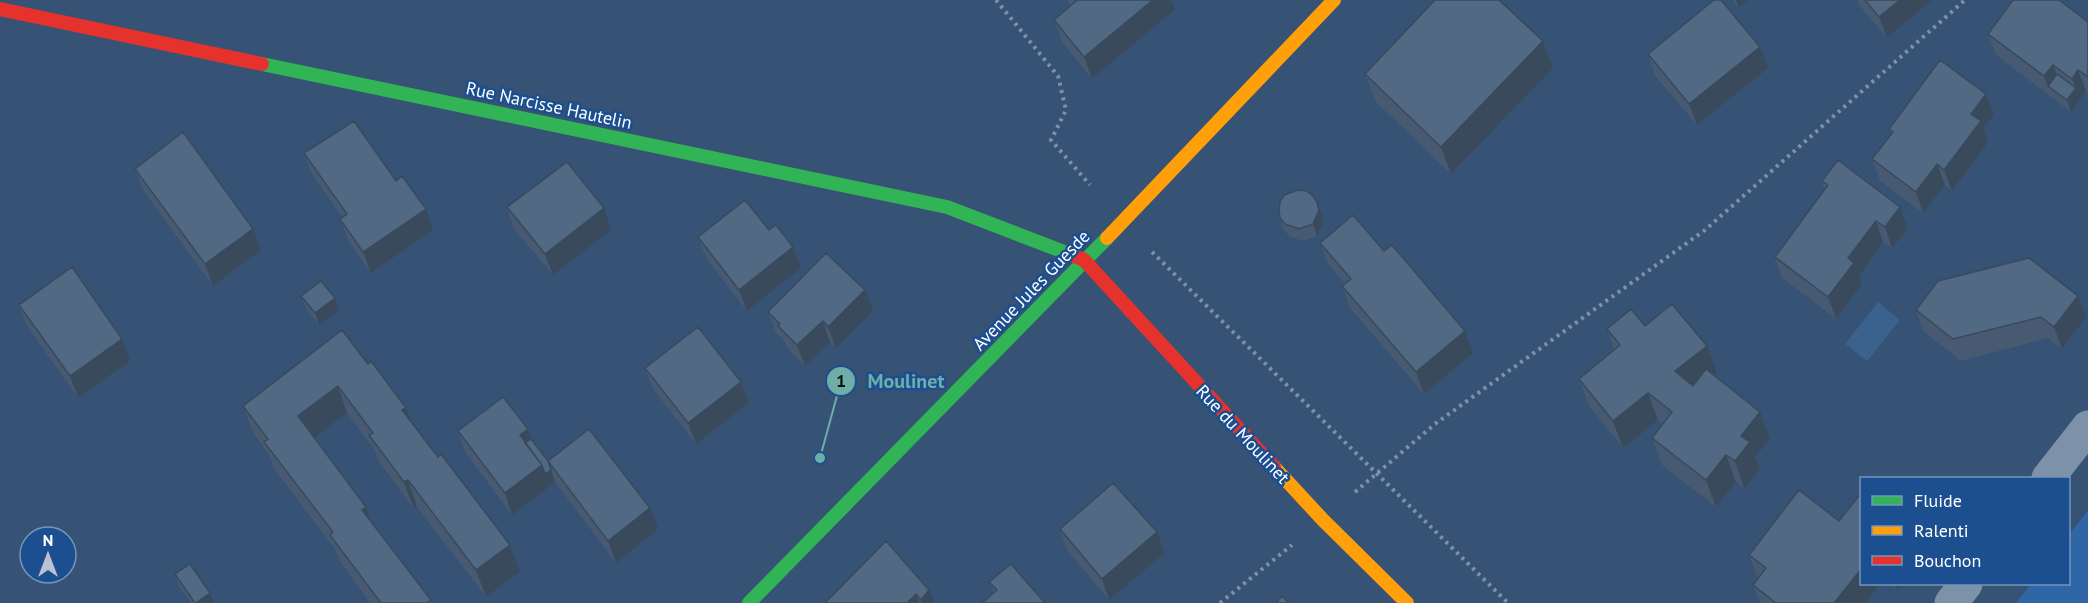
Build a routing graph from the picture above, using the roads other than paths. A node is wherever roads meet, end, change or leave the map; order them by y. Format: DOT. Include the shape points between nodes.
graph roads {
  1 [pos="1334,0"];
  2 [pos="0,9"];
  3 [pos="1084,260"];
  4 [pos="2088,427"];
  5 [pos="2049,477"];
  6 [pos="1965,585"];
  7 [pos="749,603"];
  8 [pos="1407,603"];
  9 [pos="1951,603"];
  1 -- 3 [label="street, Avenue Jules Guesde"];
  2 -- 3 [label="street, Rue Narcisse Hautelin" via="947,207"];
  3 -- 7 [label="street, Avenue Jules Guesde"];
  3 -- 8 [label="street, Rue du Moulinet" via="1323,520"];
  4 -- 5 [label="street"];
  6 -- 9 [label="street"];
}
